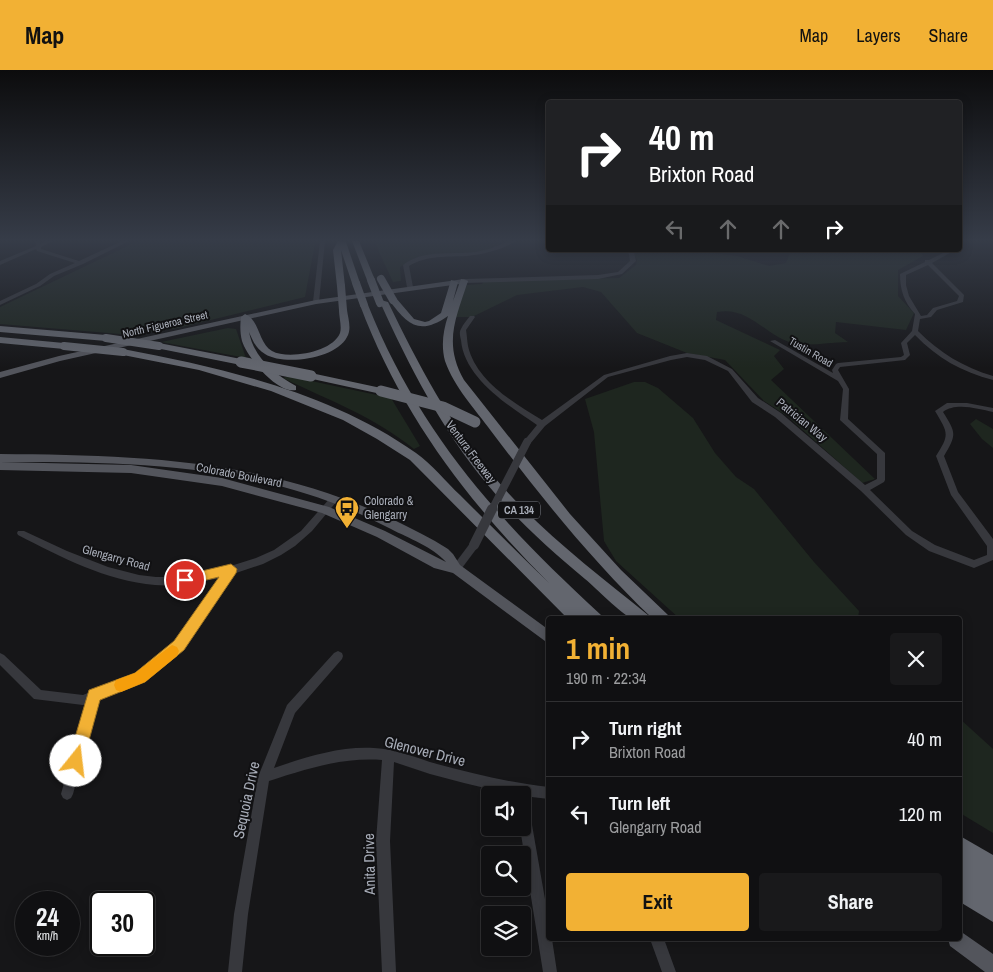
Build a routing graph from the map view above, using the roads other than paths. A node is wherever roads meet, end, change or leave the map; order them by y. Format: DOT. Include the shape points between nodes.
graph roads {
  1 [pos="40,283"];
  2 [pos="318,283"];
  3 [pos="341,283"];
  4 [pos="370,283"];
  5 [pos="370,283"];
  6 [pos="370,283"];
  7 [pos="409,283"];
  8 [pos="450,283"];
  9 [pos="459,283"];
  10 [pos="459,283"];
  11 [pos="902,283"];
  12 [pos="949,283"];
  13 [pos="410,288"];
  14 [pos="316,302"];
  15 [pos="378,302"];
  16 [pos="0,303"];
  17 [pos="245,317"];
  18 [pos="472,317"];
  19 [pos="917,318"];
  20 [pos="0,329"];
  21 [pos="915,332"];
  22 [pos="0,340"];
  23 [pos="773,342"];
  24 [pos="0,375"];
  25 [pos="993,378"];
  26 [pos="839,379"];
  27 [pos="993,410"];
  28 [pos="542,424"];
  29 [pos="387,438"];
  30 [pos="506,444"];
  31 [pos="0,458"];
  32 [pos="134,464"];
  33 [pos="0,466"];
  34 [pos="221,470"];
  35 [pos="212,480"];
  36 [pos="864,489"];
  37 [pos="334,499"];
  38 [pos="325,510"];
  39 [pos="21,534"];
  40 [pos="231,569"];
  41 [pos="456,569"];
  42 [pos="575,616"];
  43 [pos="593,616"];
  44 [pos="639,616"];
  45 [pos="660,616"];
  46 [pos="546,636"];
  47 [pos="338,656"];
  48 [pos="0,658"];
  49 [pos="94,695"];
  50 [pos="388,755"];
  51 [pos="264,777"];
  52 [pos="489,786"];
  53 [pos="546,792"];
  54 [pos="67,794"];
  55 [pos="531,795"];
  56 [pos="528,836"];
  57 [pos="962,846"];
  58 [pos="962,861"];
  59 [pos="993,866"];
  60 [pos="962,877"];
  61 [pos="993,880"];
  62 [pos="962,891"];
  63 [pos="993,896"];
  64 [pos="993,912"];
  65 [pos="658,941"];
  66 [pos="960,941"];
  67 [pos="993,966"];
  68 [pos="235,972"];
  69 [pos="389,972"];
  70 [pos="550,972"];
  71 [pos="669,972"];
  1 -- 16 [label="street"];
  2 -- 14 [label="street"];
  3 -- 17 [label="highway, bridge" via="343,337 320,352 298,357 267,352 260,346"];
  4 -- 15 [label="highway, Ventura Freeway / CA 134, bridge"];
  5 -- 15 [label="highway, bridge"];
  6 -- 15 [label="highway, bridge"];
  7 -- 13 [label="street"];
  8 -- 13 [label="main road, North Figueroa Street"];
  9 -- 15 [label="highway" via="445,314 425,325 411,321"];
  10 -- 30 [label="highway" via="448,332 448,354 459,379"];
  11 -- 19 [label="street" via="908,304 918,314"];
  12 -- 19 [label="street" via="962,296 960,302"];
  13 -- 14 [label="main road, North Figueroa Street"];
  14 -- 17 [label="main road, North Figueroa Street"];
  15 -- 43 [label="highway, Ventura Freeway / CA 134" via="393,373 429,433 461,476 556,583"];
  15 -- 44 [label="highway, Ventura Freeway / CA 134" via="406,365 421,378 469,452 498,488 594,581"];
  17 -- 24 [label="main road, North Figueroa Street"];
  17 -- 29 [label="highway" via="243,329 250,350 267,372 281,383 353,417"];
  18 -- 28 [label="street" via="462,330 470,362 496,390"];
  19 -- 21 [label="street"];
  20 -- 30 [label="highway, bridge" via="159,346 381,391 443,407 474,422"];
  21 -- 25 [label="street" via="936,353 969,371"];
  21 -- 26 [label="street" via="904,344 907,355 903,359 838,365"];
  22 -- 29 [label="highway, bridge" via="123,352 190,364 255,382 338,414"];
  23 -- 26 [label="street, Tustin Road"];
  26 -- 36 [label="street" via="846,389 844,420 881,453 881,480"];
  27 -- 36 [label="street, Patrician Way" via="947,405 939,411 949,428 950,440 940,456 954,493 992,545 991,557 974,564 932,548 909,533"];
  28 -- 36 [label="street, Patrician Way" via="588,388 621,370 687,355 707,358 730,370 755,400 778,415"];
  28 -- 41 [label="street, Patrician Way, bridge" via="527,442 474,546"];
  29 -- 42 [label="highway" via="414,457"];
  30 -- 45 [label="highway" via="578,532"];
  31 -- 32 [label="main road, Colorado Boulevard"];
  32 -- 33 [label="main road, Colorado Boulevard"];
  32 -- 34 [label="main road, Colorado Boulevard"];
  32 -- 35 [label="main road, Colorado Boulevard"];
  34 -- 35 [label="main road"];
  34 -- 37 [label="main road, Colorado Boulevard" via="274,481"];
  35 -- 38 [label="main road, Colorado Boulevard"];
  37 -- 38 [label="street, Glengarry Road"];
  37 -- 41 [label="main road, Colorado Boulevard" via="395,525 448,556"];
  38 -- 40 [label="street, Glengarry Road" via="293,543 260,560"];
  38 -- 41 [label="main road, Colorado Boulevard" via="382,534 438,565"];
  39 -- 40 [label="street, Glengarry Road" via="83,564 139,579 185,580"];
  40 -- 49 [label="street" via="179,646 140,678"];
  41 -- 46 [label="main road, Colorado Boulevard"];
  47 -- 51 [label="street, Sequoia Drive" via="291,709"];
  48 -- 49 [label="street" via="38,694 83,700"];
  49 -- 54 [label="street"];
  50 -- 51 [label="street, Glenover Drive" via="351,754"];
  50 -- 52 [label="street, Glenover Drive"];
  50 -- 69 [label="street, Anita Drive" via="383,841"];
  51 -- 68 [label="street, Sequoia Drive" via="240,914"];
  53 -- 55 [label="street, Glenover Drive"];
  56 -- 70 [label="street"];
  57 -- 59 [label="highway"];
  58 -- 61 [label="highway"];
  60 -- 63 [label="highway"];
  62 -- 64 [label="highway"];
  65 -- 71 [label="street"];
  66 -- 67 [label="main road"];
}
